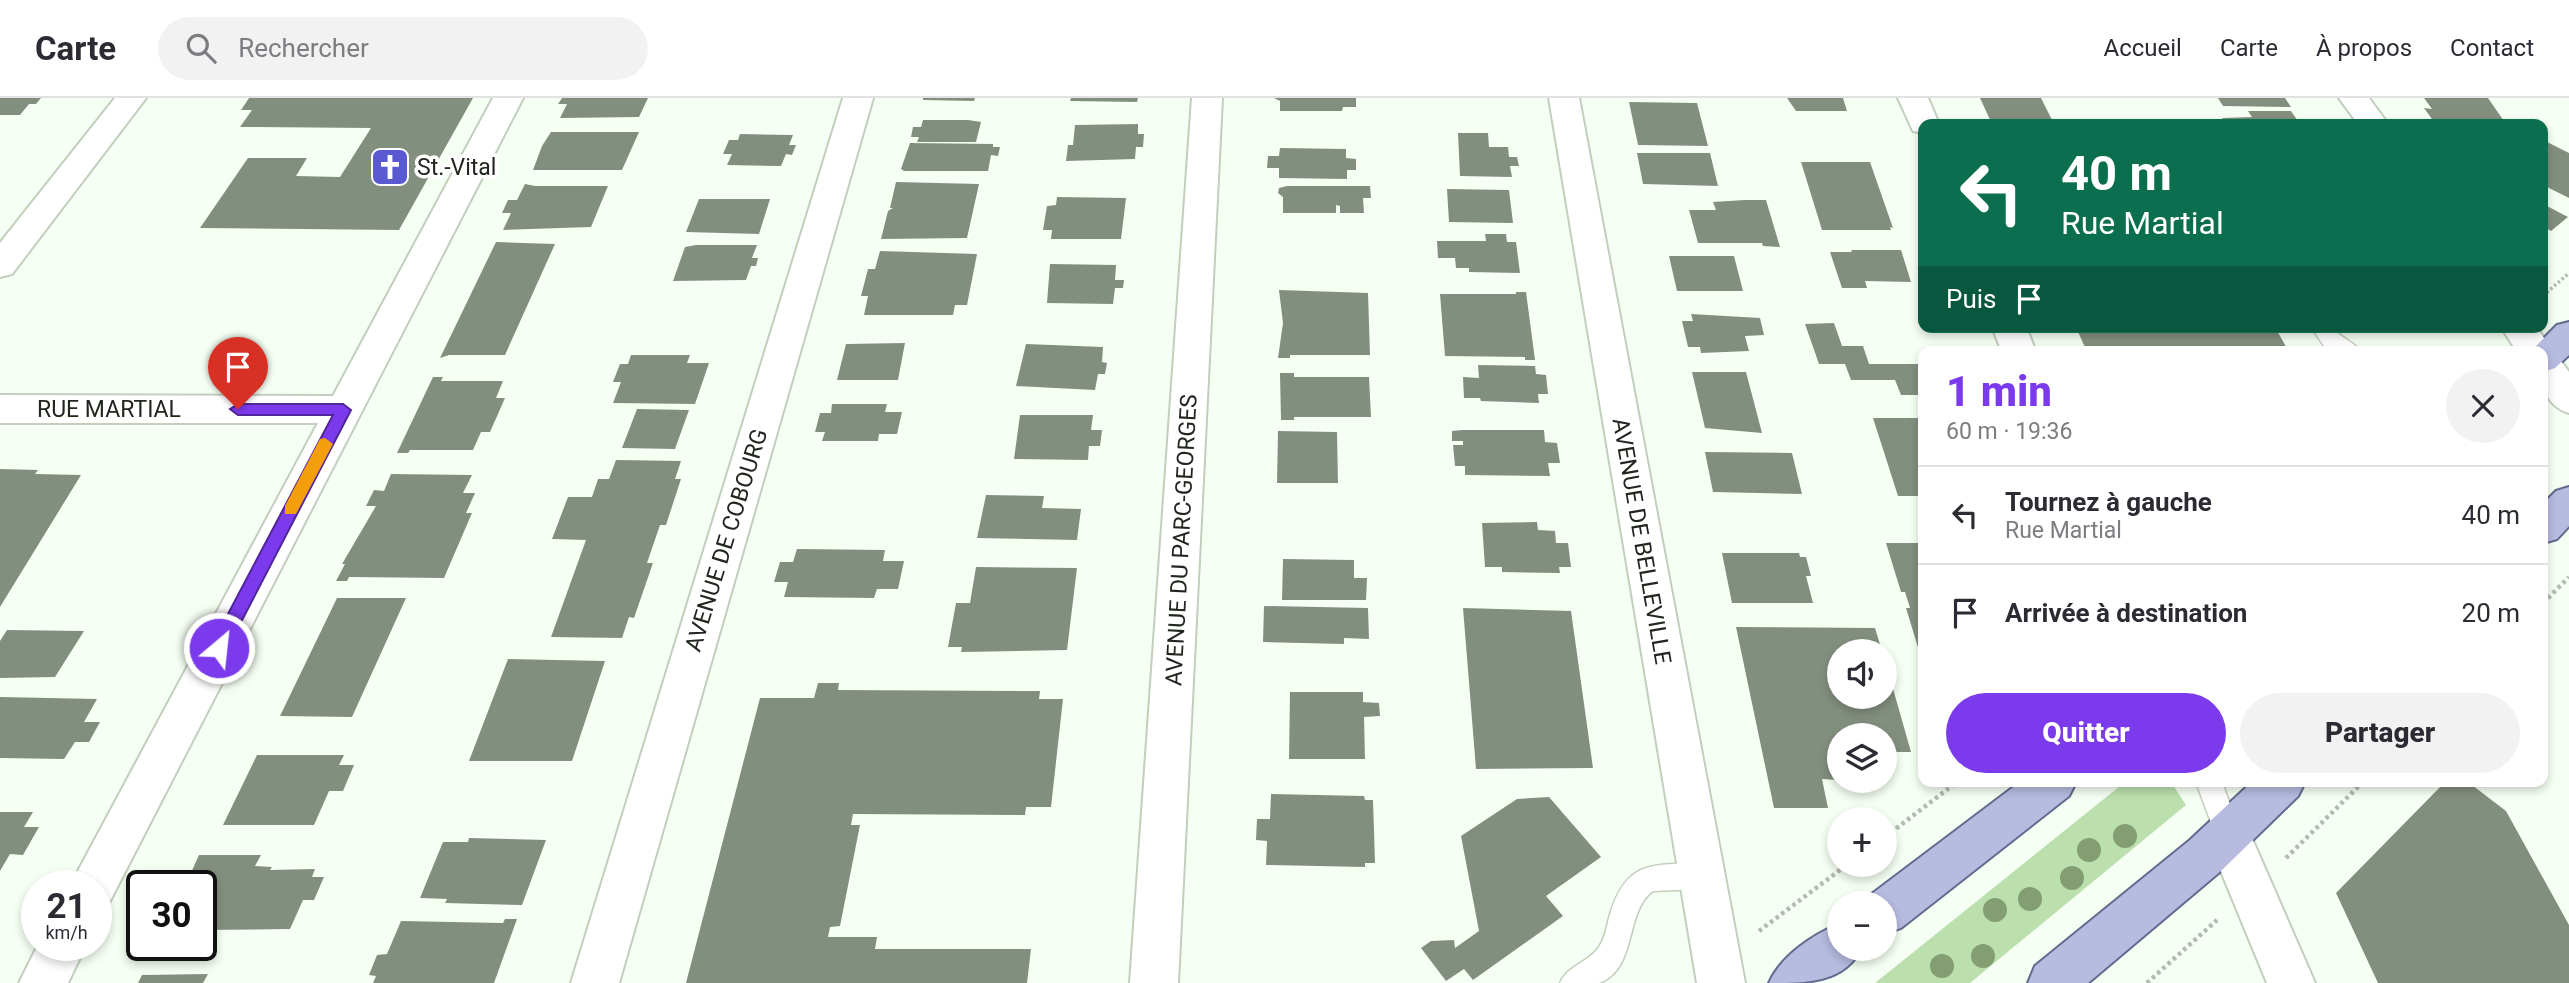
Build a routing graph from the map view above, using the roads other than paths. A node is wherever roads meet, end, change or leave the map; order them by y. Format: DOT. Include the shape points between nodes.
graph roads {
  1 [pos="131,98"];
  2 [pos="508,98"];
  3 [pos="858,98"];
  4 [pos="1207,98"];
  5 [pos="1564,98"];
  6 [pos="1913,98"];
  7 [pos="2354,98"];
  8 [pos="1922,119"];
  9 [pos="2369,119"];
  10 [pos="0,266"];
  11 [pos="2569,334"];
  12 [pos="2548,355"];
  13 [pos="2548,368"];
  14 [pos="2569,400"];
  15 [pos="0,409"];
  16 [pos="343,410"];
  17 [pos="2569,502"];
  18 [pos="2548,522"];
  19 [pos="2048,787"];
  20 [pos="2211,787"];
  21 [pos="2278,787"];
  22 [pos="2228,835"];
  23 [pos="102,870"];
  24 [pos="1700,876"];
  25 [pos="1897,903"];
  26 [pos="1827,956"];
  27 [pos="55,961"];
  28 [pos="43,983"];
  29 [pos="594,983"];
  30 [pos="1154,983"];
  31 [pos="1574,983"];
  32 [pos="1721,983"];
  33 [pos="1793,983"];
  34 [pos="2052,983"];
  35 [pos="2291,983"];
  1 -- 10 [label="street"];
  2 -- 16 [label="street"];
  3 -- 29 [label="street, AVENUE DE COBOURG"];
  4 -- 30 [label="street, AVENUE DU PARC-GEORGES"];
  5 -- 24 [label="street, AVENUE DE BELLEVILLE"];
  6 -- 8 [label="street"];
  7 -- 9 [label="street"];
  11 -- 12 [label="main road"];
  13 -- 14 [label="street"];
  15 -- 16 [label="street, RUE MARTIAL"];
  16 -- 23 [label="street"];
  17 -- 18 [label="main road"];
  19 -- 25 [label="main road"];
  20 -- 22 [label="lane"];
  21 -- 22 [label="main road"];
  22 -- 34 [label="main road"];
  22 -- 35 [label="street"];
  24 -- 31 [label="lane" via="1643,881 1629,900 1608,957"];
  24 -- 32 [label="street, AVENUE DE BELLEVILLE"];
  26 -- 33 [label="main road"];
  27 -- 28 [label="street"];
}
